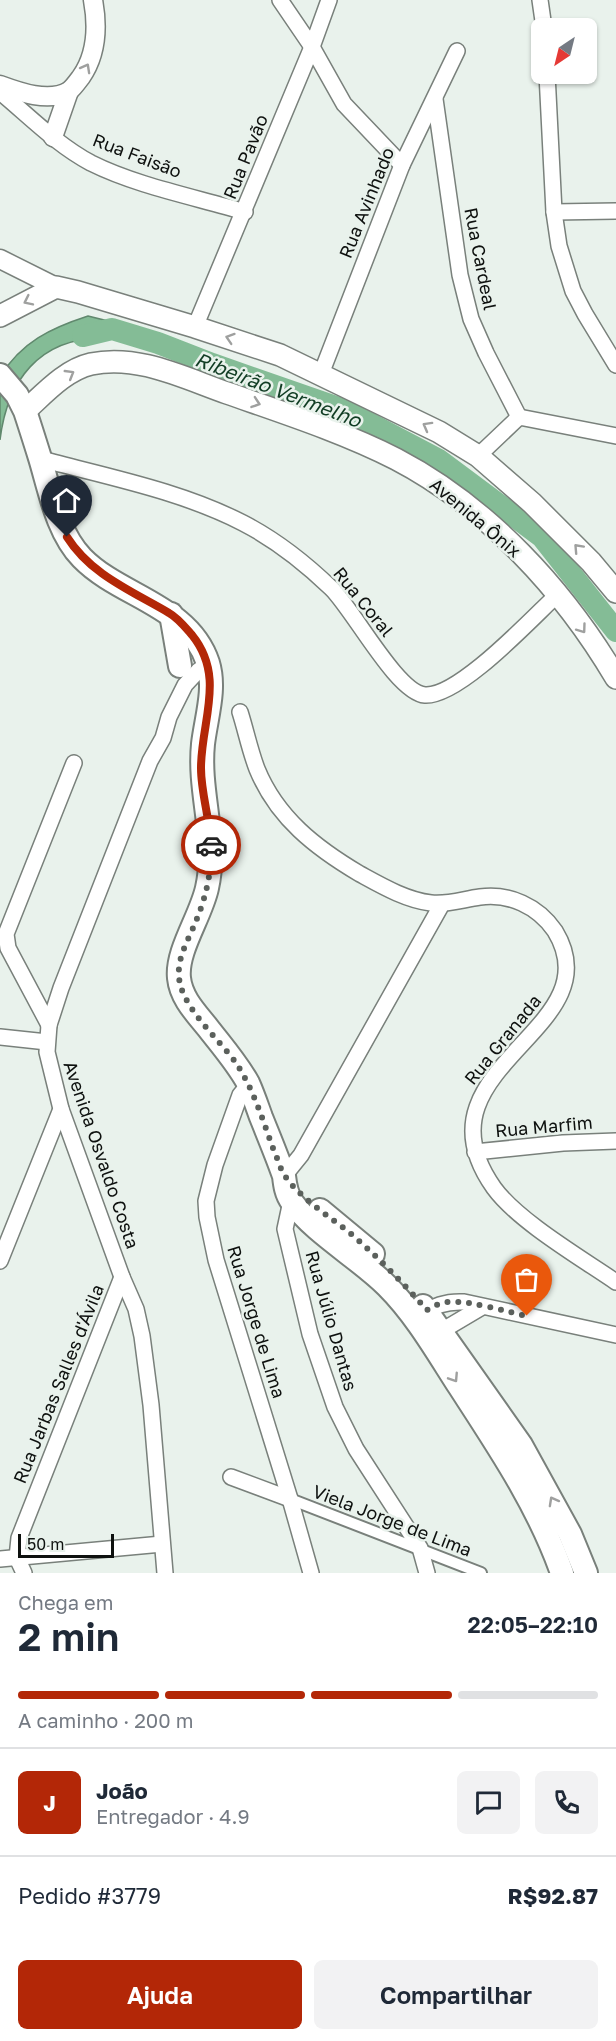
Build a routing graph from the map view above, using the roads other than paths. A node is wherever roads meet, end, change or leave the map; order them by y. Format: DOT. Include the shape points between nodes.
graph roads {
  1 [pos="93,0"];
  2 [pos="280,0"];
  3 [pos="329,0"];
  4 [pos="540,0"];
  5 [pos="543,18"];
  6 [pos="312,46"];
  7 [pos="457,51"];
  8 [pos="0,84"];
  9 [pos="548,84"];
  10 [pos="69,91"];
  11 [pos="0,92"];
  12 [pos="435,99"];
  13 [pos="53,137"];
  14 [pos="402,165"];
  15 [pos="616,211"];
  16 [pos="244,212"];
  17 [pos="554,212"];
  18 [pos="0,259"];
  19 [pos="56,287"];
  20 [pos="0,316"];
  21 [pos="195,327"];
  22 [pos="616,365"];
  23 [pos="321,374"];
  24 [pos="0,375"];
  25 [pos="21,403"];
  26 [pos="519,417"];
  27 [pos="616,436"];
  28 [pos="478,456"];
  29 [pos="40,459"];
  30 [pos="616,592"];
  31 [pos="557,595"];
  32 [pos="171,614"];
  33 [pos="196,640"];
  34 [pos="208,664"];
  35 [pos="180,666"];
  36 [pos="616,678"];
  37 [pos="178,698"];
  38 [pos="240,712"];
  39 [pos="74,763"];
  40 [pos="442,904"];
  41 [pos="49,1025"];
  42 [pos="0,1037"];
  43 [pos="47,1042"];
  44 [pos="249,1084"];
  45 [pos="61,1109"];
  46 [pos="616,1141"];
  47 [pos="475,1152"];
  48 [pos="284,1176"];
  49 [pos="291,1201"];
  50 [pos="0,1261"];
  51 [pos="122,1277"];
  52 [pos="616,1282"];
  53 [pos="482,1307"];
  54 [pos="421,1315"];
  55 [pos="435,1334"];
  56 [pos="616,1335"];
  57 [pos="231,1477"];
  58 [pos="290,1499"];
  59 [pos="540,1520"];
  60 [pos="162,1544"];
  61 [pos="420,1548"];
  62 [pos="16,1558"];
  63 [pos="0,1559"];
  64 [pos="24,1573"];
  65 [pos="165,1573"];
  66 [pos="311,1573"];
  67 [pos="427,1573"];
  68 [pos="481,1573"];
  69 [pos="562,1573"];
  70 [pos="577,1573"];
  71 [pos="585,1573"];
  10 -- 1 [label="street, one-way" via="89,65 94,50 97,27"];
  2 -- 6 [label="street"];
  3 -- 6 [label="street, Rua Pavão"];
  4 -- 5 [label="street"];
  6 -- 14 [label="street" via="344,104"];
  6 -- 16 [label="street, Rua Pavão"];
  7 -- 12 [label="street, Rua Avinhado"];
  8 -- 10 [label="street" via="40,96"];
  9 -- 17 [label="street"];
  10 -- 13 [label="street"];
  11 -- 13 [label="street, Rua Faisão"];
  12 -- 14 [label="street, Rua Avinhado"];
  12 -- 26 [label="street, Rua Cardeal" via="468,308"];
  13 -- 16 [label="street, Rua Faisão" via="91,162 119,174"];
  14 -- 23 [label="street, Rua Avinhado"];
  15 -- 17 [label="street"];
  16 -- 21 [label="street, Rua Pavão"];
  17 -- 22 [label="street" via="571,284"];
  18 -- 19 [label="street"];
  19 -- 20 [label="main road, one-way"];
  19 -- 21 [label="main road"];
  23 -- 21 [label="main road, one-way" via="280,355"];
  28 -- 23 [label="main road, one-way" via="417,420"];
  24 -- 25 [label="main road"];
  25 -- 29 [label="main road"];
  25 -- 31 [label="main road, Avenida Ônix, one-way" via="88,365 106,362 137,363 245,399 371,447 435,482 494,528"];
  26 -- 27 [label="street"];
  26 -- 28 [label="street"];
  30 -- 28 [label="main road, one-way" via="566,536"];
  29 -- 31 [label="street, Rua Coral" via="160,491 244,523 300,560 332,590 392,670 408,688 423,695 440,692 465,678"];
  29 -- 32 [label="main road" via="61,523 81,557 125,589"];
  31 -- 36 [label="main road, Avenida Ônix, one-way"];
  32 -- 33 [label="main road"];
  32 -- 35 [label="main road"];
  33 -- 34 [label="main road"];
  33 -- 35 [label="street, Avenida Osvaldo Costa"];
  34 -- 37 [label="street, Avenida Osvaldo Costa" via="191,678"];
  34 -- 44 [label="main road" via="210,695 201,769 210,832 210,873 200,913 181,956 179,976 184,996"];
  35 -- 37 [label="street, Avenida Osvaldo Costa"];
  37 -- 41 [label="street, Avenida Osvaldo Costa"];
  38 -- 40 [label="street, Rua Granada" via="257,769 272,798 301,832 335,859 387,889 415,900"];
  39 -- 41 [label="street" via="6,934 8,948"];
  40 -- 47 [label="street, Rua Granada" via="497,896 526,905 542,915 555,931 567,962 565,987 556,1006 483,1093 473,1122"];
  40 -- 48 [label="street" via="301,1155"];
  41 -- 43 [label="street, Avenida Osvaldo Costa"];
  42 -- 43 [label="street"];
  43 -- 45 [label="street, Avenida Osvaldo Costa"];
  44 -- 48 [label="main road"];
  44 -- 58 [label="street, Rua Jorge de Lima" via="240,1095 215,1165 206,1202 207,1218 216,1260"];
  45 -- 50 [label="street"];
  45 -- 51 [label="street, Avenida Osvaldo Costa"];
  46 -- 47 [label="street, Rua Marfim"];
  47 -- 52 [label="street, Rua Granada" via="508,1204"];
  48 -- 49 [label="main road"];
  48 -- 54 [label="main road" via="389,1269"];
  49 -- 54 [label="main road"];
  49 -- 61 [label="street, Rua Júlio Dantas" via="285,1229 310,1334 335,1407 356,1449"];
  51 -- 60 [label="street, Avenida Osvaldo Costa" via="142,1336"];
  51 -- 62 [label="street, Rua Jarbas Salles d'Ávila" via="19,1538"];
  53 -- 54 [label="street" via="449,1302"];
  53 -- 55 [label="street"];
  53 -- 56 [label="street"];
  54 -- 55 [label="main road"];
  55 -- 59 [label="main road, one-way"];
  71 -- 55 [label="main road, one-way" via="570,1534 521,1445"];
  57 -- 58 [label="street"];
  58 -- 61 [label="street, Viela Jorge de Lima"];
  58 -- 66 [label="street, Rua Jorge de Lima"];
  59 -- 69 [label="main road"];
  59 -- 70 [label="main road" via="554,1527 564,1539"];
  60 -- 62 [label="street"];
  60 -- 65 [label="street, Avenida Osvaldo Costa"];
  61 -- 67 [label="street, Rua Júlio Dantas"];
  61 -- 68 [label="street, Viela Jorge de Lima"];
  62 -- 63 [label="street"];
  62 -- 64 [label="street"];
}
